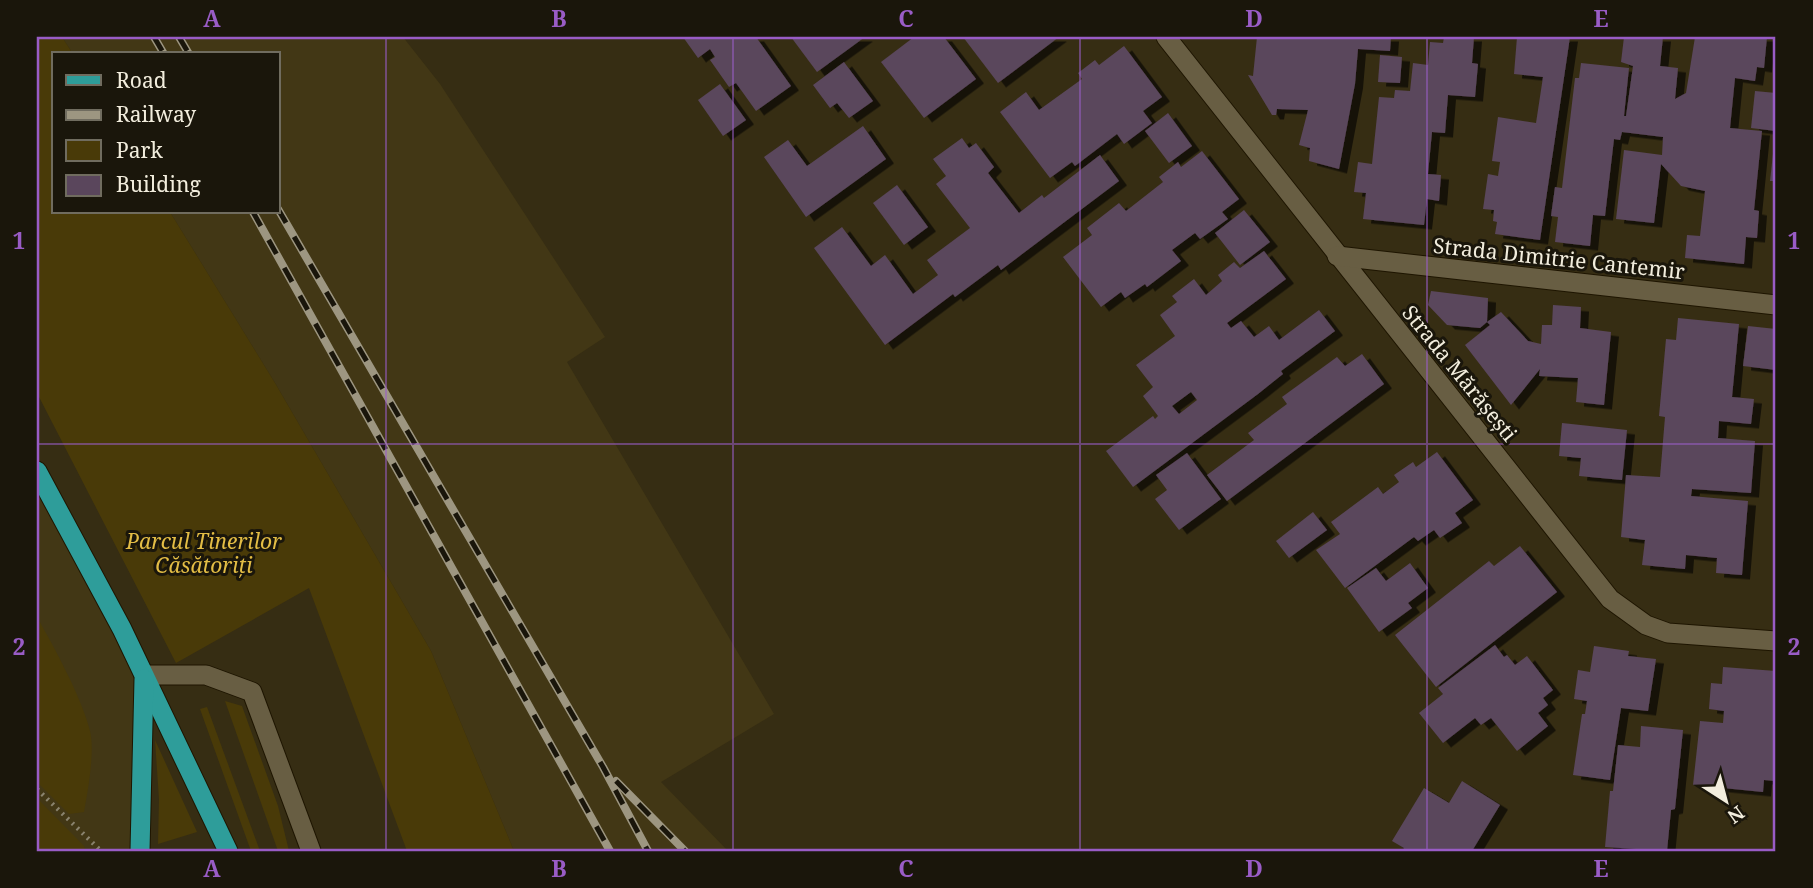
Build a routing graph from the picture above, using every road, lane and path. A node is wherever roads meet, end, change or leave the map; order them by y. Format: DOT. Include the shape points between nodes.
graph roads {
  1 [pos="1166,37"];
  2 [pos="1337,256"];
  3 [pos="1776,305"];
  4 [pos="37,471"];
  5 [pos="1776,641"];
  6 [pos="144,675"];
  7 [pos="37,789"];
  8 [pos="101,851"];
  9 [pos="140,851"];
  10 [pos="228,851"];
  11 [pos="311,851"];
  1 -- 2 [label="street, Strada Mărășești"];
  2 -- 3 [label="street, Strada Dimitrie Cantemir"];
  2 -- 5 [label="street, Strada Mărășești" via="1610,599 1646,625 1668,633"];
  4 -- 6 [label="main road"];
  6 -- 9 [label="main road"];
  6 -- 10 [label="main road"];
  6 -- 11 [label="street" via="206,675 252,692"];
  7 -- 8 [label="path"];
}
